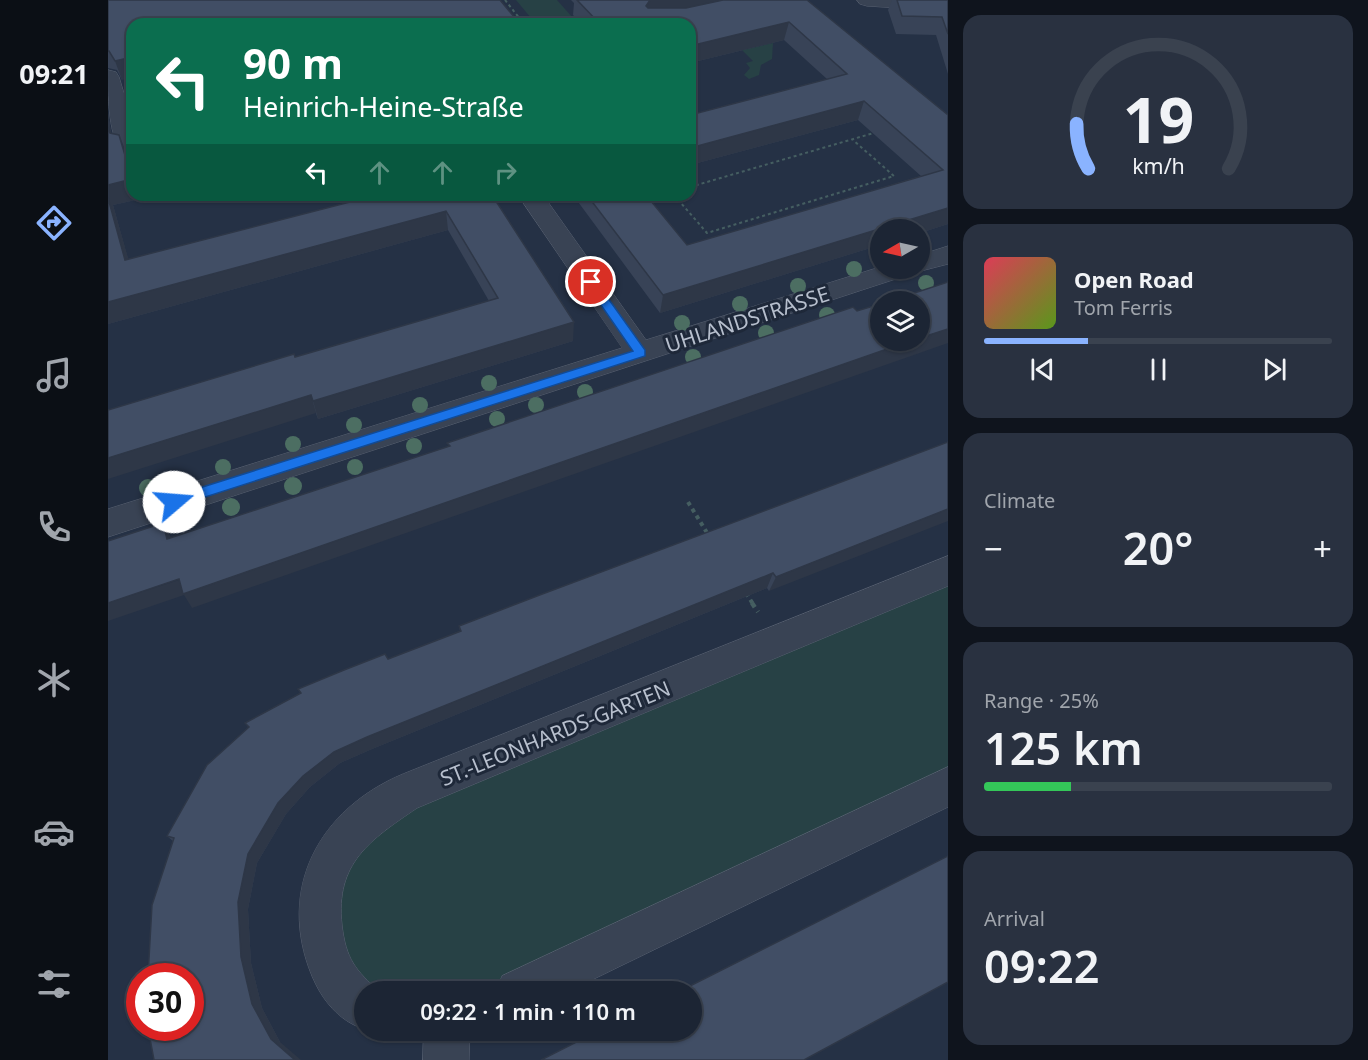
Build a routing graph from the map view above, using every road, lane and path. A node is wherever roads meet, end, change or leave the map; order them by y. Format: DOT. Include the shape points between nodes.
graph roads {
  1 [pos="505,0"];
  2 [pos="867,0"];
  3 [pos="948,5"];
  4 [pos="520,18"];
  5 [pos="108,77"];
  6 [pos="886,128"];
  7 [pos="853,140"];
  8 [pos="123,147"];
  9 [pos="696,185"];
  10 [pos="534,201"];
  11 [pos="679,201"];
  12 [pos="948,255"];
  13 [pos="930,261"];
  14 [pos="872,279"];
  15 [pos="640,353"];
  16 [pos="688,502"];
  17 [pos="108,523"];
  18 [pos="714,542"];
  19 [pos="948,571"];
  20 [pos="746,592"];
  21 [pos="778,643"];
  22 [pos="948,786"];
  23 [pos="541,981"];
  24 [pos="354,997"];
  25 [pos="447,1041"];
  26 [pos="446,1060"];
  1 -- 4 [label="path"];
  2 -- 3 [label="street"];
  5 -- 8 [label="street"];
  6 -- 7 [label="path"];
  7 -- 9 [label="path"];
  7 -- 11 [label="path" via="894,176 707,233"];
  10 -- 15 [label="street"];
  12 -- 13 [label="street"];
  14 -- 15 [label="street, UHLANDSTRASSE"];
  15 -- 17 [label="street, UHLANDSTRASSE"];
  16 -- 18 [label="path"];
  19 -- 21 [label="street, ST.-LEONHARDS-GARTEN"];
  20 -- 21 [label="path"];
  21 -- 24 [label="street, ST.-LEONHARDS-GARTEN" via="403,795 358,826 340,847 323,880 320,915 324,947 336,980"];
  22 -- 23 [label="street"];
  25 -- 26 [label="street"];
}
